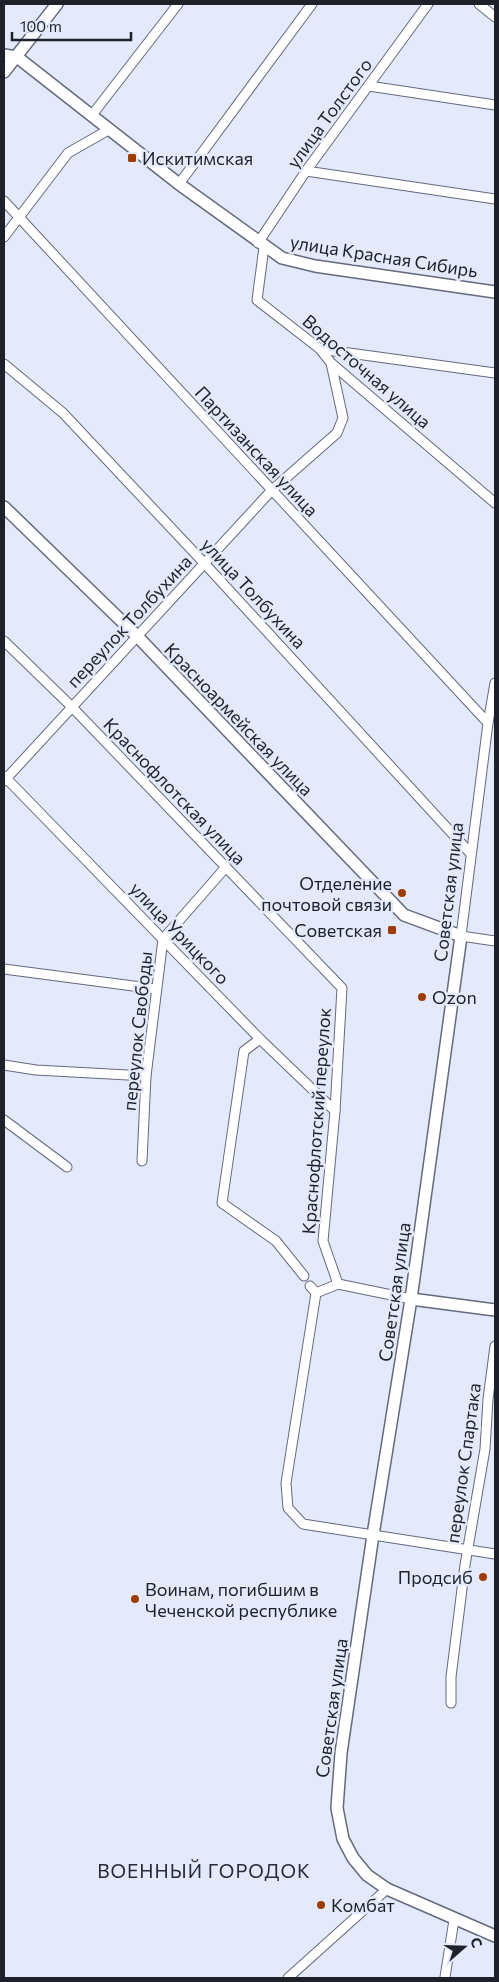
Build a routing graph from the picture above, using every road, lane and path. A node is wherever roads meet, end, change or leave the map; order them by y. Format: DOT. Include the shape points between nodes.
graph roads {
  1 [pos="57,4"];
  2 [pos="178,4"];
  3 [pos="312,4"];
  4 [pos="428,4"];
  5 [pos="479,4"];
  6 [pos="495,16"];
  7 [pos="4,55"];
  8 [pos="16,57"];
  9 [pos="4,72"];
  10 [pos="369,86"];
  11 [pos="495,106"];
  12 [pos="92,115"];
  13 [pos="110,129"];
  14 [pos="306,171"];
  15 [pos="179,184"];
  16 [pos="495,199"];
  17 [pos="4,201"];
  18 [pos="19,216"];
  19 [pos="4,237"];
  20 [pos="261,245"];
  21 [pos="495,292"];
  22 [pos="320,349"];
  23 [pos="331,363"];
  24 [pos="4,364"];
  25 [pos="495,373"];
  26 [pos="271,491"];
  27 [pos="495,502"];
  28 [pos="4,507"];
  29 [pos="205,564"];
  30 [pos="136,636"];
  31 [pos="4,641"];
  32 [pos="495,683"];
  33 [pos="71,706"];
  34 [pos="488,723"];
  35 [pos="4,778"];
  36 [pos="471,854"];
  37 [pos="226,867"];
  38 [pos="460,936"];
  39 [pos="163,939"];
  40 [pos="495,941"];
  41 [pos="4,969"];
  42 [pos="342,988"];
  43 [pos="156,989"];
  44 [pos="260,1039"];
  45 [pos="4,1065"];
  46 [pos="146,1076"];
  47 [pos="335,1112"];
  48 [pos="4,1120"];
  49 [pos="142,1161"];
  50 [pos="67,1167"];
  51 [pos="304,1276"];
  52 [pos="338,1284"];
  53 [pos="411,1300"];
  54 [pos="495,1310"];
  55 [pos="495,1346"];
  56 [pos="373,1535"];
  57 [pos="467,1551"];
  58 [pos="495,1554"];
  59 [pos="451,1703"];
  60 [pos="387,1889"];
  61 [pos="454,1920"];
  62 [pos="495,1936"];
  63 [pos="445,1977"];
  64 [pos="288,1978"];
  1 -- 8 [label="street"];
  2 -- 12 [label="street"];
  3 -- 15 [label="street"];
  4 -- 10 [label="street, улица Толстого"];
  5 -- 6 [label="street"];
  7 -- 8 [label="street, улица Красная Сибирь"];
  8 -- 9 [label="street"];
  8 -- 12 [label="street, улица Красная Сибирь"];
  10 -- 11 [label="street"];
  10 -- 14 [label="street, улица Толстого"];
  12 -- 13 [label="street, улица Красная Сибирь"];
  13 -- 15 [label="street, улица Красная Сибирь"];
  13 -- 18 [label="street" via="68,153"];
  14 -- 16 [label="street"];
  14 -- 20 [label="street, улица Толстого"];
  15 -- 20 [label="street, улица Красная Сибирь"];
  17 -- 18 [label="street, Партизанская улица"];
  18 -- 19 [label="street"];
  18 -- 26 [label="street, Партизанская улица"];
  20 -- 21 [label="street, улица Красная Сибирь" via="282,258 315,266"];
  20 -- 22 [label="street, Водосточная улица" via="257,300"];
  22 -- 23 [label="street, Водосточная улица"];
  22 -- 25 [label="street"];
  23 -- 26 [label="street, переулок Толбухина" via="343,418 337,433"];
  23 -- 27 [label="street, Водосточная улица"];
  24 -- 29 [label="street, улица Толбухина" via="63,413"];
  26 -- 29 [label="street, переулок Толбухина"];
  26 -- 34 [label="street, Партизанская улица"];
  28 -- 30 [label="street, Красноармейская улица"];
  29 -- 30 [label="street, переулок Толбухина"];
  29 -- 36 [label="street, улица Толбухина"];
  30 -- 33 [label="street, переулок Толбухина"];
  30 -- 38 [label="street, Красноармейская улица" via="404,915"];
  31 -- 33 [label="street, Краснофлотская улица"];
  32 -- 34 [label="street, Советская улица"];
  33 -- 35 [label="street, переулок Толбухина"];
  33 -- 37 [label="street, Краснофлотская улица"];
  34 -- 36 [label="street, Советская улица"];
  35 -- 39 [label="street, улица Урицкого"];
  36 -- 38 [label="street, Советская улица"];
  37 -- 39 [label="street, переулок Свободы"];
  37 -- 42 [label="street, Краснофлотская улица"];
  38 -- 40 [label="street"];
  38 -- 53 [label="street, Советская улица"];
  39 -- 43 [label="street, переулок Свободы"];
  39 -- 44 [label="street, улица Урицкого"];
  41 -- 43 [label="street"];
  42 -- 47 [label="street, Краснофлотский переулок"];
  43 -- 46 [label="street, переулок Свободы"];
  44 -- 47 [label="street, улица Урицкого"];
  44 -- 51 [label="street" via="244,1051 222,1203 276,1241"];
  45 -- 46 [label="street" via="36,1070"];
  46 -- 49 [label="street, переулок Свободы"];
  47 -- 52 [label="street, Краснофлотский переулок" via="323,1241"];
  48 -- 50 [label="street"];
  52 -- 53 [label="street"];
  52 -- 56 [label="street" via="313,1289 286,1483 288,1508 303,1524"];
  53 -- 54 [label="street"];
  53 -- 56 [label="street, Советская улица"];
  55 -- 57 [label="street, переулок Спартака" via="485,1449"];
  56 -- 57 [label="street"];
  56 -- 60 [label="street, Советская улица" via="341,1753 337,1808 343,1839 353,1858 367,1875"];
  57 -- 58 [label="street"];
  57 -- 59 [label="street, переулок Спартака" via="451,1677"];
  60 -- 61 [label="street, Советская улица"];
  60 -- 64 [label="street"];
  61 -- 62 [label="street, Советская улица"];
  61 -- 63 [label="street"];
}
